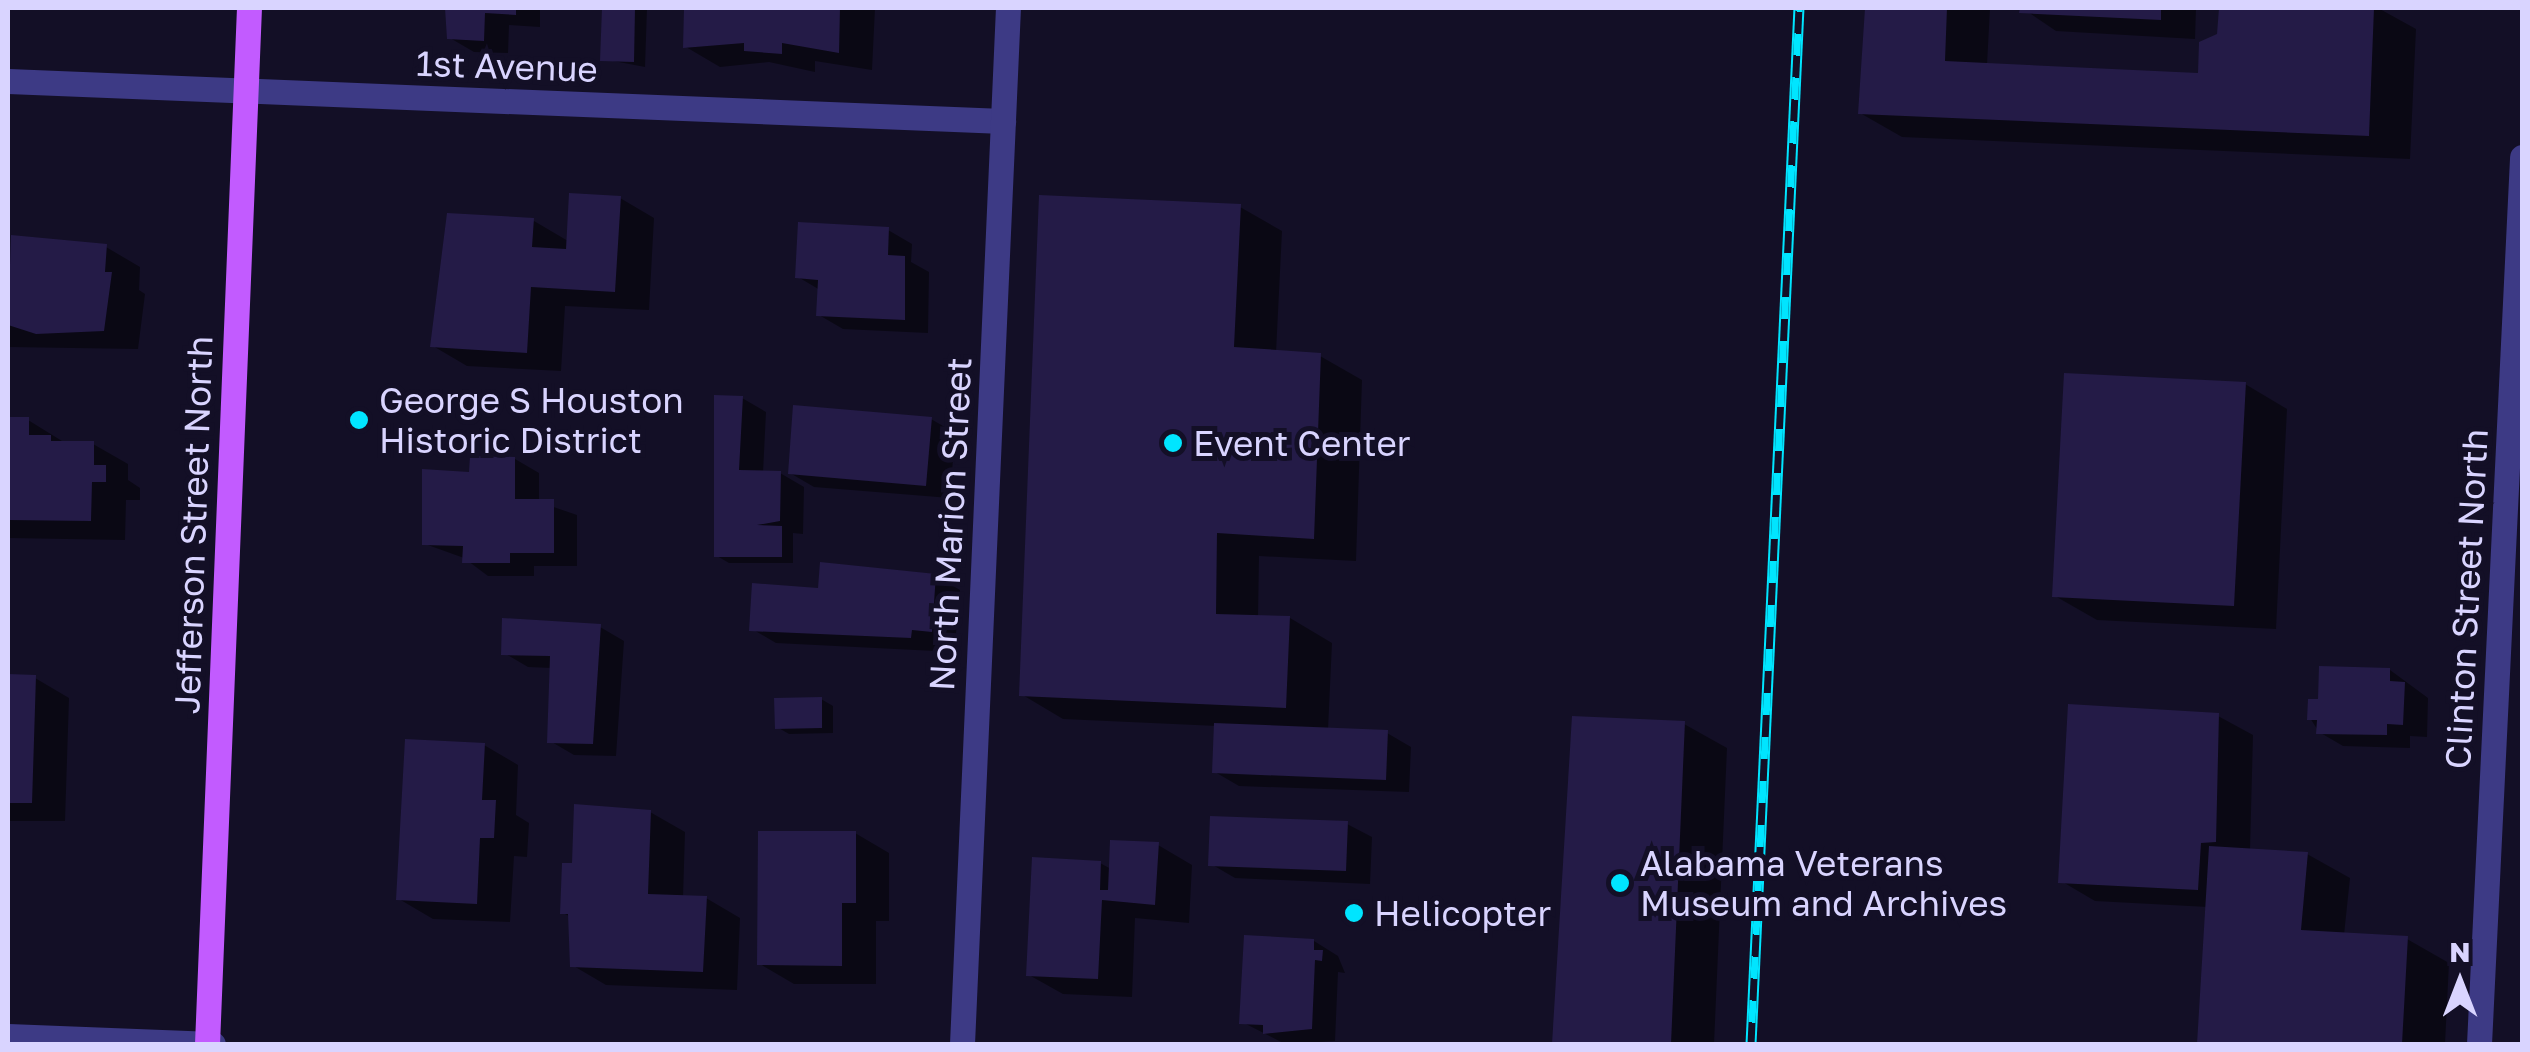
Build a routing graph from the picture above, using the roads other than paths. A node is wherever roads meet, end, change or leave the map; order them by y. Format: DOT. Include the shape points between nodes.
graph roads {
  1 [pos="249,8"];
  2 [pos="1008,8"];
  3 [pos="8,82"];
  4 [pos="245,90"];
  5 [pos="1003,121"];
  6 [pos="2522,157"];
  7 [pos="8,1036"];
  8 [pos="209,1044"];
  9 [pos="962,1044"];
  10 [pos="2479,1044"];
  1 -- 4 [label="main road, Jefferson Street North"];
  2 -- 5 [label="street, North Marion Street"];
  3 -- 4 [label="street, 1st Avenue"];
  4 -- 5 [label="street, 1st Avenue"];
  4 -- 8 [label="main road, Jefferson Street North"];
  5 -- 9 [label="street, North Marion Street"];
  6 -- 10 [label="street, Clinton Street North"];
  7 -- 8 [label="street"];
}
